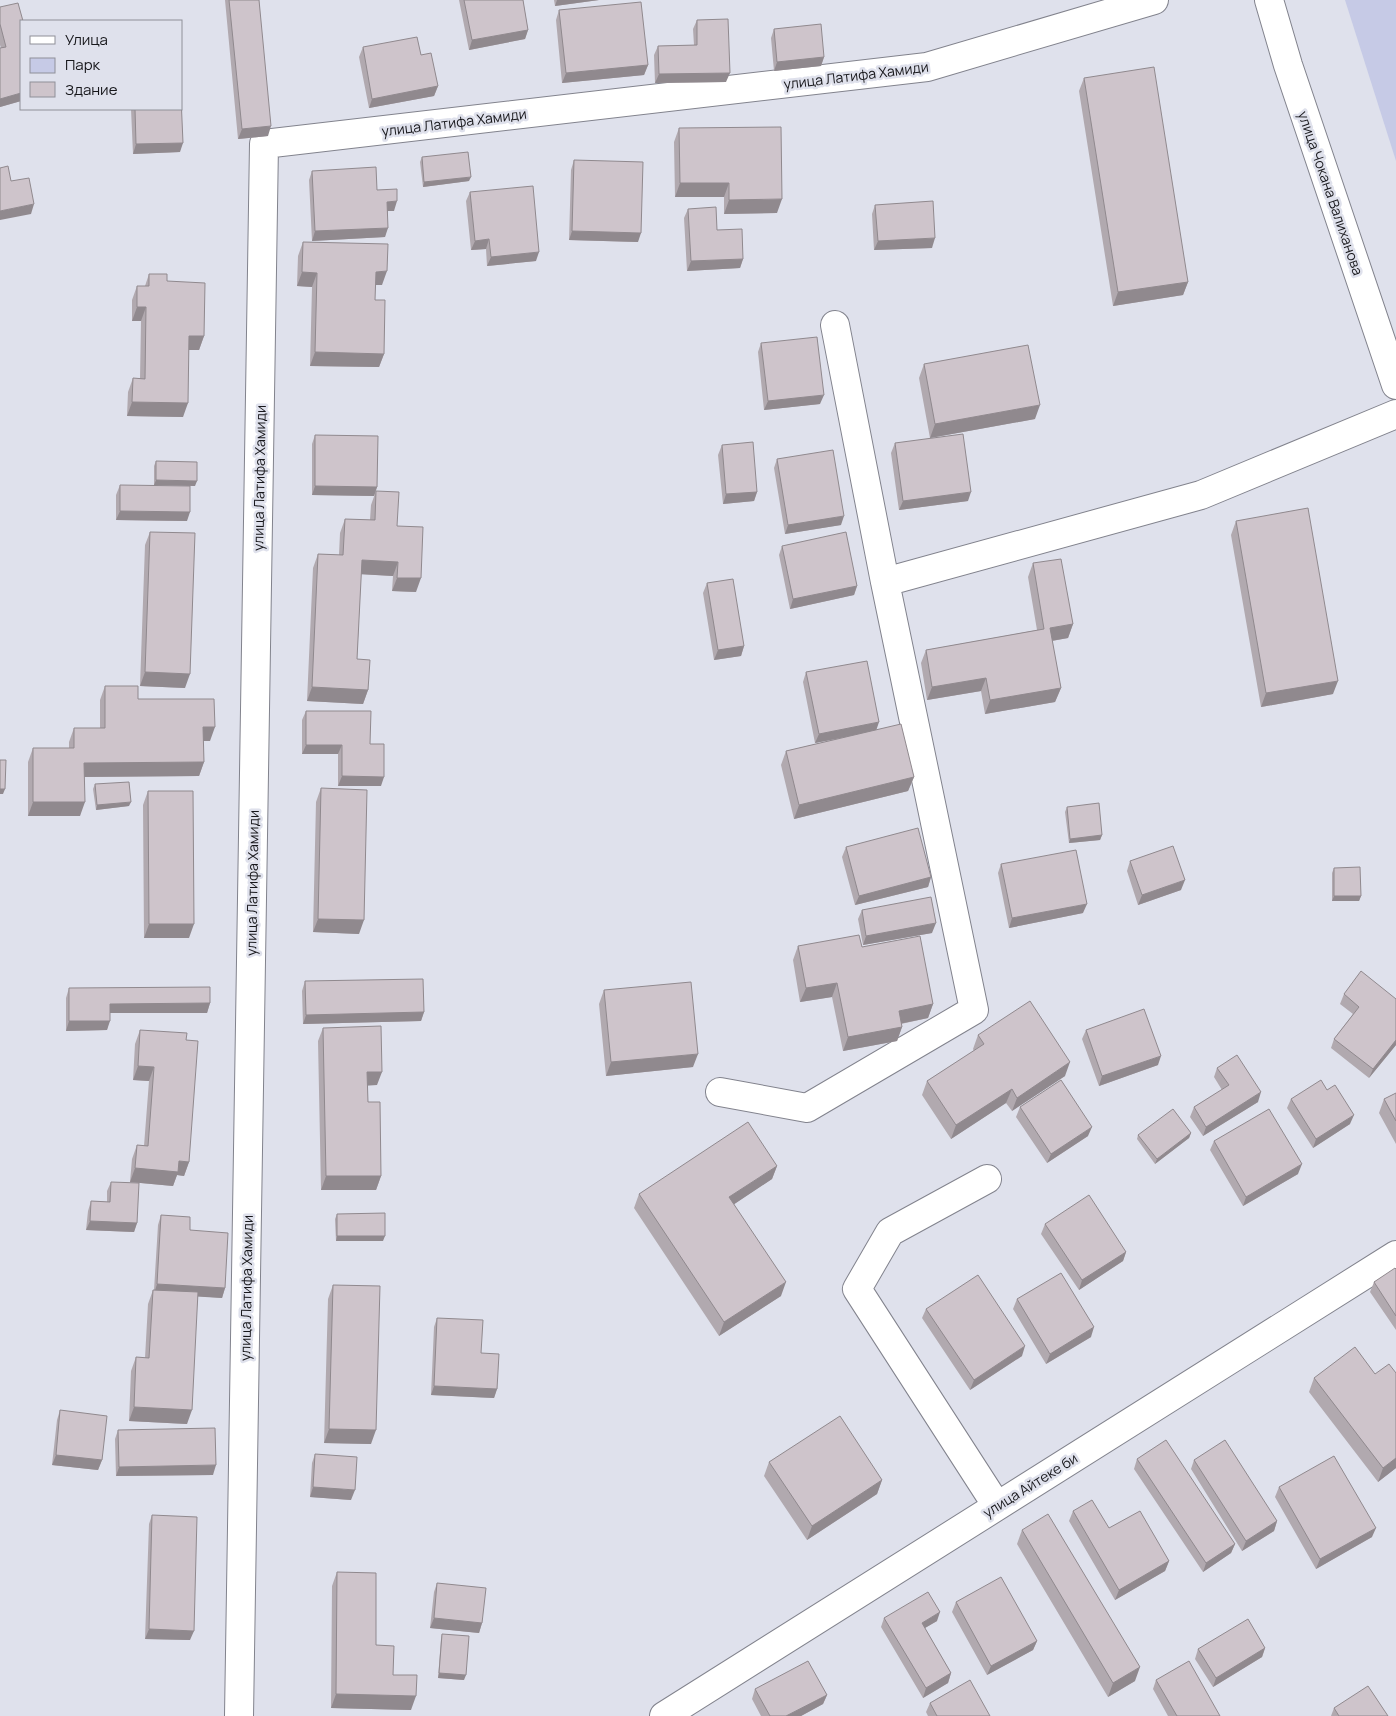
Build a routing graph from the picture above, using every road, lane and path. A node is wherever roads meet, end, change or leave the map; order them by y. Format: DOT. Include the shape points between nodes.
graph roads {
  1 [pos="1154,0"];
  2 [pos="1269,0"];
  3 [pos="835,325"];
  4 [pos="1396,385"];
  5 [pos="1396,414"];
  6 [pos="885,582"];
  7 [pos="720,1092"];
  8 [pos="987,1179"];
  9 [pos="1396,1255"];
  10 [pos="997,1506"];
  11 [pos="239,1716"];
  12 [pos="664,1716"];
  1 -- 11 [label="street, улица Латифа Хамиди" via="927,67 264,144"];
  2 -- 4 [label="street, улица Чокана Валиханова"];
  3 -- 6 [label="street"];
  5 -- 6 [label="street" via="1201,495"];
  6 -- 7 [label="street" via="974,1010 807,1108"];
  8 -- 10 [label="street" via="890,1232 857,1289"];
  9 -- 10 [label="street, улица Айтеке би"];
  10 -- 12 [label="street, улица Айтеке би"];
}
